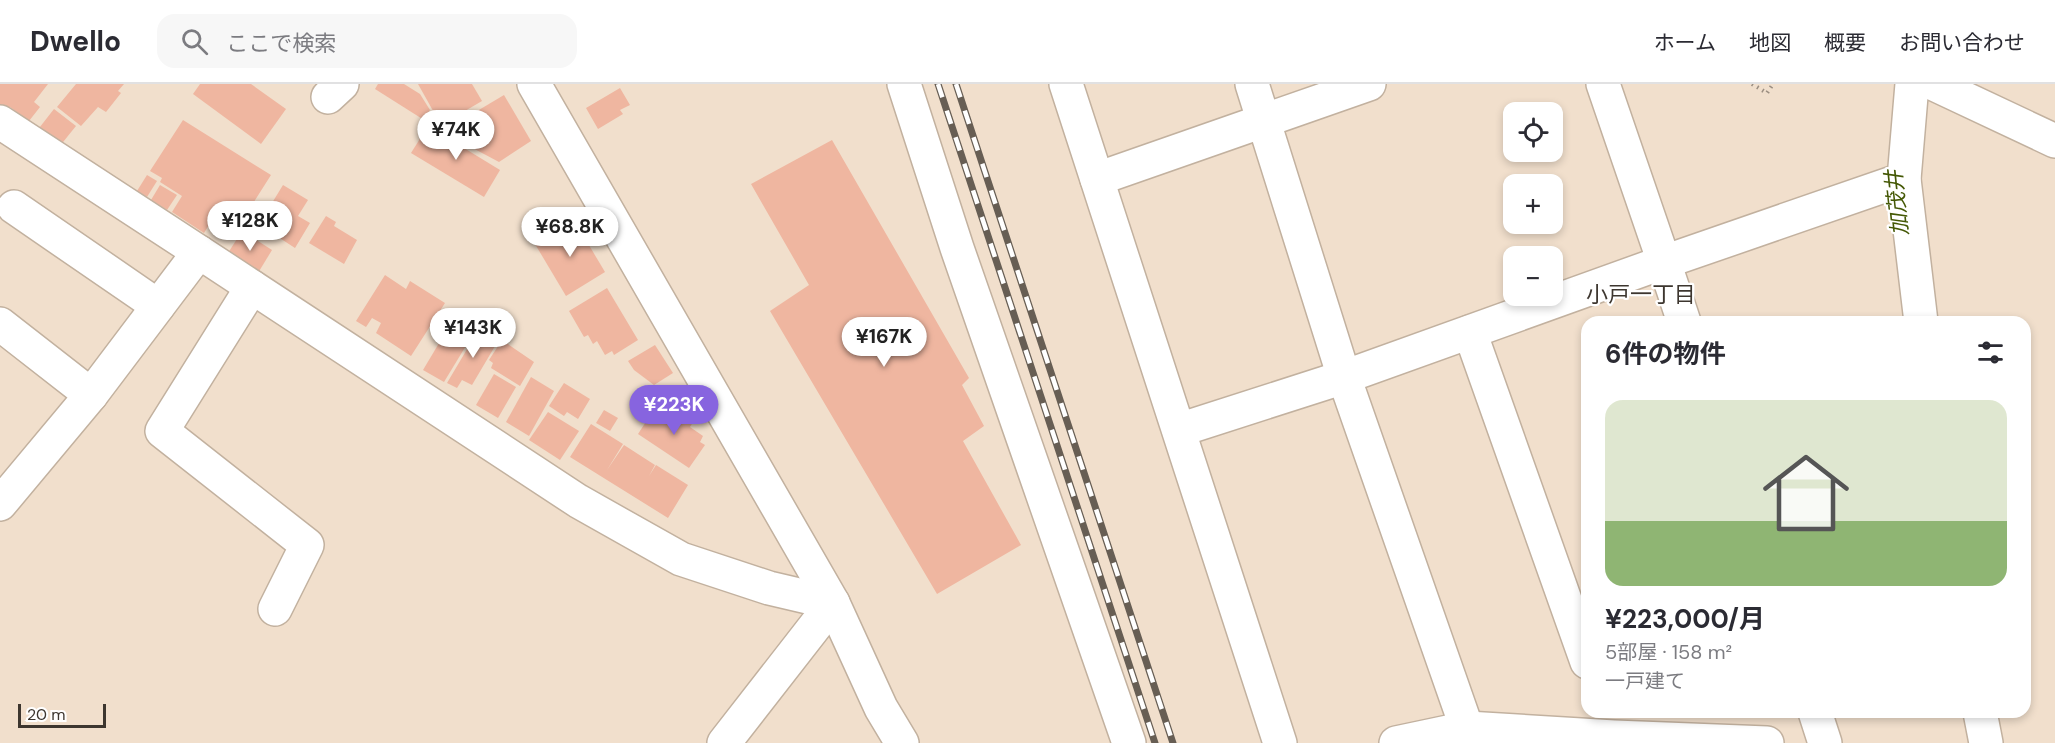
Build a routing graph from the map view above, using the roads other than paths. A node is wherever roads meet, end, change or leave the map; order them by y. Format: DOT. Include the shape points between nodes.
graph roads {
  1 [pos="535,84"];
  2 [pos="904,84"];
  3 [pos="1066,84"];
  4 [pos="1252,84"];
  5 [pos="1369,84"];
  6 [pos="1604,84"];
  7 [pos="1912,84"];
  8 [pos="1934,84"];
  9 [pos="1265,121"];
  10 [pos="0,122"];
  11 [pos="2055,141"];
  12 [pos="1097,179"];
  13 [pos="1904,179"];
  14 [pos="14,207"];
  15 [pos="199,252"];
  16 [pos="1664,262"];
  17 [pos="252,287"];
  18 [pos="158,306"];
  19 [pos="1682,316"];
  20 [pos="1920,316"];
  21 [pos="0,324"];
  22 [pos="1470,332"];
  23 [pos="1344,377"];
  24 [pos="91,395"];
  25 [pos="1179,430"];
  26 [pos="10,470"];
  27 [pos="0,504"];
  28 [pos="833,603"];
  29 [pos="275,609"];
  30 [pos="1581,645"];
  31 [pos="1817,718"];
  32 [pos="1981,718"];
  33 [pos="1609,725"];
  34 [pos="1469,735"];
  35 [pos="724,743"];
  36 [pos="902,743"];
  37 [pos="1129,743"];
  38 [pos="1280,743"];
  39 [pos="1396,743"];
  40 [pos="1767,743"];
  41 [pos="1825,743"];
  42 [pos="1986,743"];
  1 -- 28 [label="street"];
  2 -- 37 [label="street"];
  3 -- 12 [label="street"];
  4 -- 9 [label="street"];
  5 -- 9 [label="street"];
  6 -- 16 [label="street"];
  7 -- 13 [label="street"];
  8 -- 11 [label="street"];
  9 -- 12 [label="street"];
  9 -- 23 [label="street"];
  10 -- 15 [label="street"];
  12 -- 25 [label="street"];
  13 -- 16 [label="street"];
  13 -- 20 [label="street"];
  14 -- 18 [label="street"];
  15 -- 17 [label="street"];
  15 -- 18 [label="street"];
  16 -- 19 [label="street"];
  16 -- 22 [label="street"];
  17 -- 28 [label="street" via="578,501 681,560"];
  17 -- 29 [label="street" via="162,431 307,545"];
  18 -- 24 [label="street"];
  21 -- 24 [label="street"];
  22 -- 23 [label="street"];
  22 -- 30 [label="street"];
  23 -- 25 [label="street"];
  23 -- 34 [label="street"];
  24 -- 26 [label="street"];
  25 -- 38 [label="street"];
  26 -- 27 [label="street"];
  28 -- 35 [label="street"];
  28 -- 36 [label="street" via="881,708"];
  31 -- 41 [label="street"];
  32 -- 42 [label="street"];
  33 -- 34 [label="street"];
  33 -- 40 [label="street"];
  34 -- 39 [label="street"];
}
